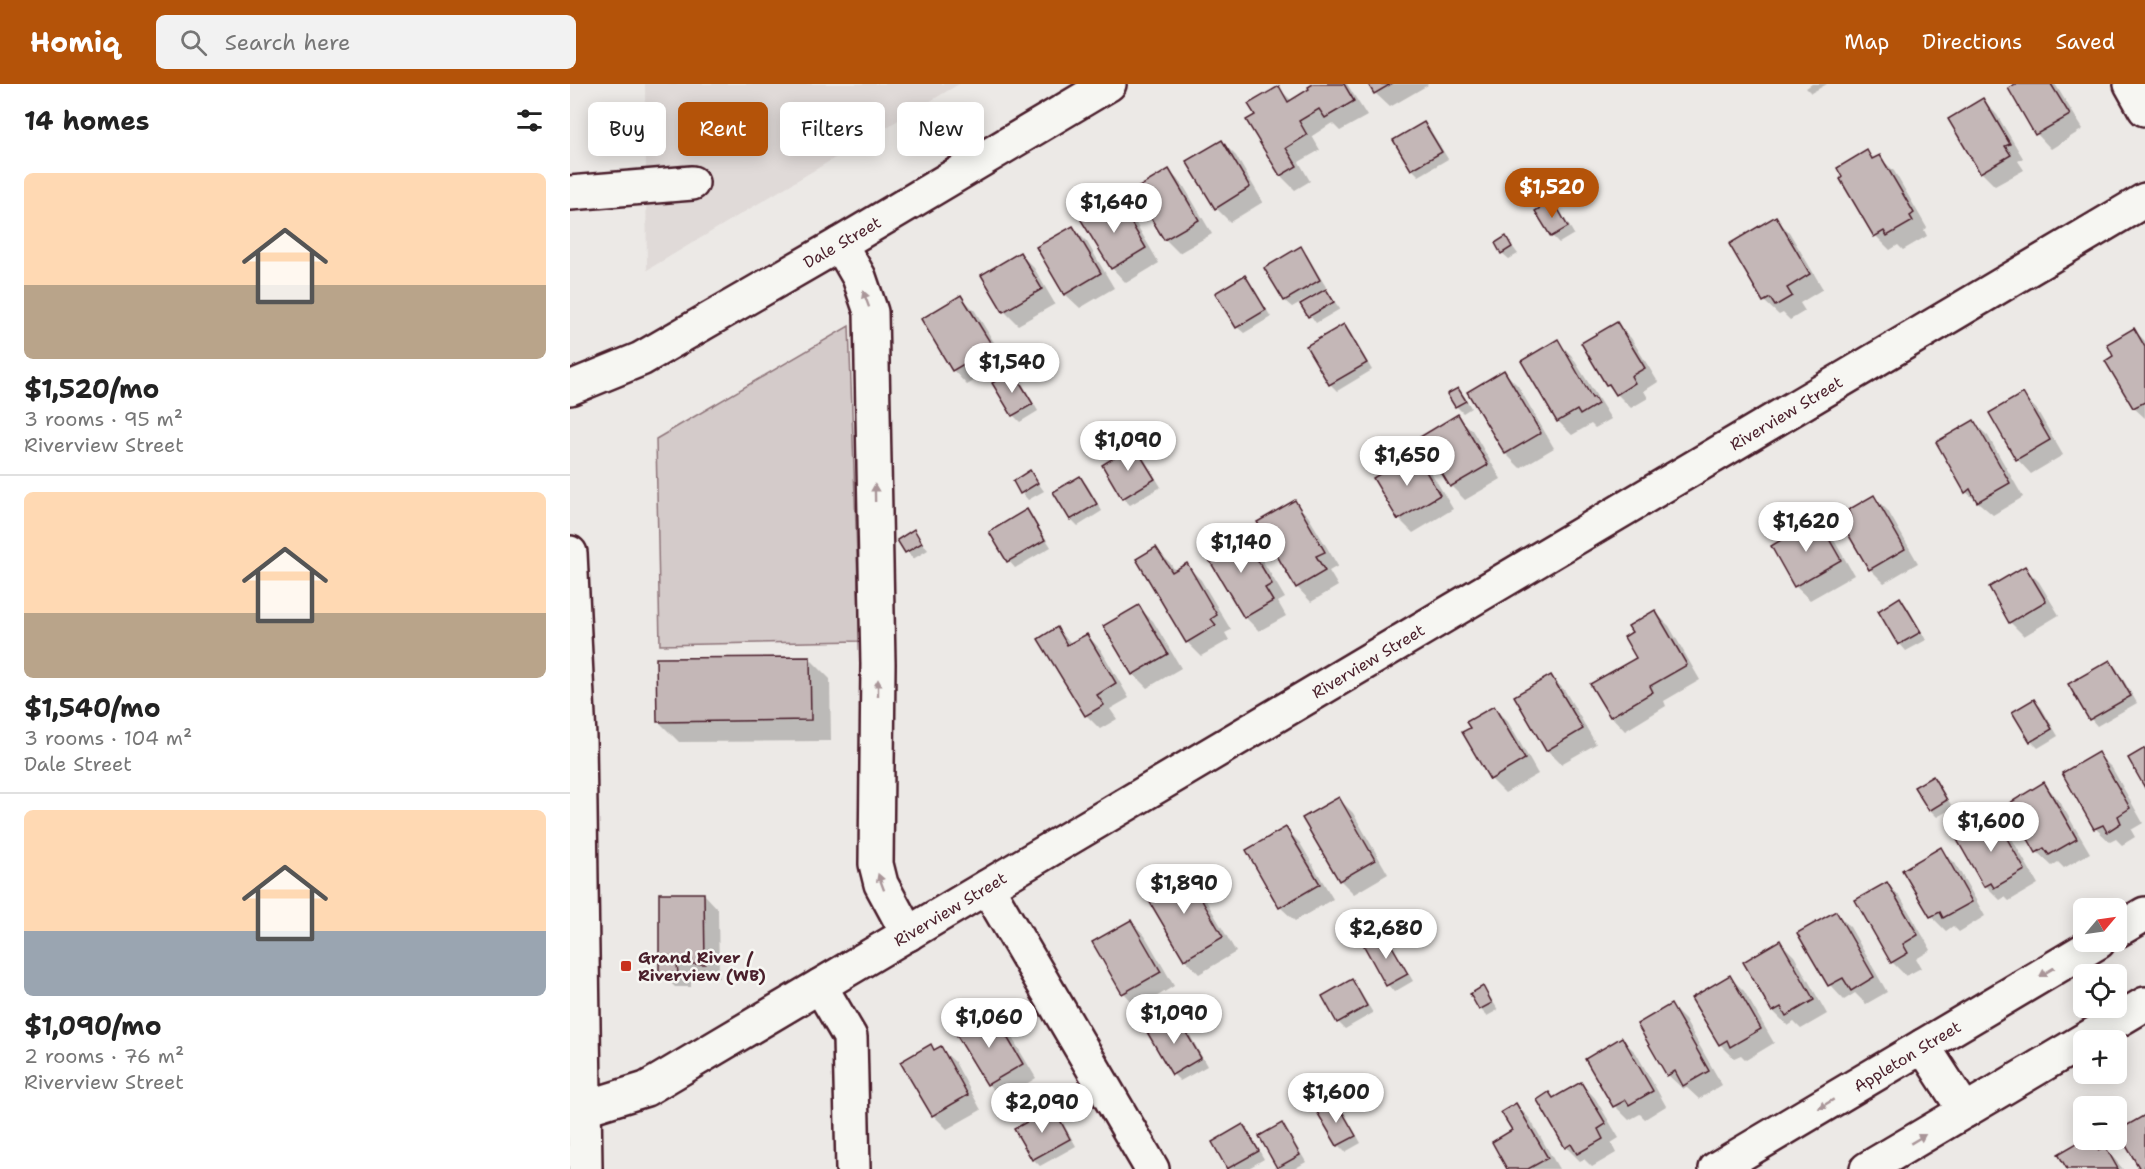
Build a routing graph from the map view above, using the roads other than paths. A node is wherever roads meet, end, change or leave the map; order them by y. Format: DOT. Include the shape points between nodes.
graph roads {
  1 [pos="1109,84"];
  2 [pos="2131,84"];
  3 [pos="2145,109"];
  4 [pos="692,183"];
  5 [pos="570,194"];
  6 [pos="2145,201"];
  7 [pos="840,244"];
  8 [pos="570,388"];
  9 [pos="570,553"];
  10 [pos="987,887"];
  11 [pos="2145,914"];
  12 [pos="2127,925"];
  13 [pos="908,934"];
  14 [pos="2081,952"];
  15 [pos="820,986"];
  16 [pos="2145,1004"];
  17 [pos="1923,1046"];
  18 [pos="1965,1111"];
  19 [pos="581,1141"];
  20 [pos="853,1169"];
  21 [pos="1152,1169"];
  22 [pos="1716,1169"];
  23 [pos="1867,1169"];
  1 -- 7 [label="street, Dale Street"];
  2 -- 3 [label="street"];
  4 -- 5 [label="street"];
  6 -- 10 [label="street, Riverview Street"];
  7 -- 8 [label="street, Dale Street" via="641,359"];
  13 -- 7 [label="street, one-way" via="881,884 876,864 878,664 871,312 859,277"];
  9 -- 19 [label="street" via="579,738"];
  10 -- 13 [label="street, Riverview Street"];
  10 -- 21 [label="street"];
  11 -- 12 [label="street"];
  13 -- 15 [label="street, Riverview Street"];
  14 -- 17 [label="street, Appleton Street, one-way"];
  15 -- 19 [label="street, Riverview Street" via="646,1089"];
  15 -- 20 [label="street" via="850,1037"];
  16 -- 18 [label="street"];
  17 -- 18 [label="street"];
  17 -- 22 [label="street, Appleton Street, one-way"];
  23 -- 18 [label="street, one-way"];
}
